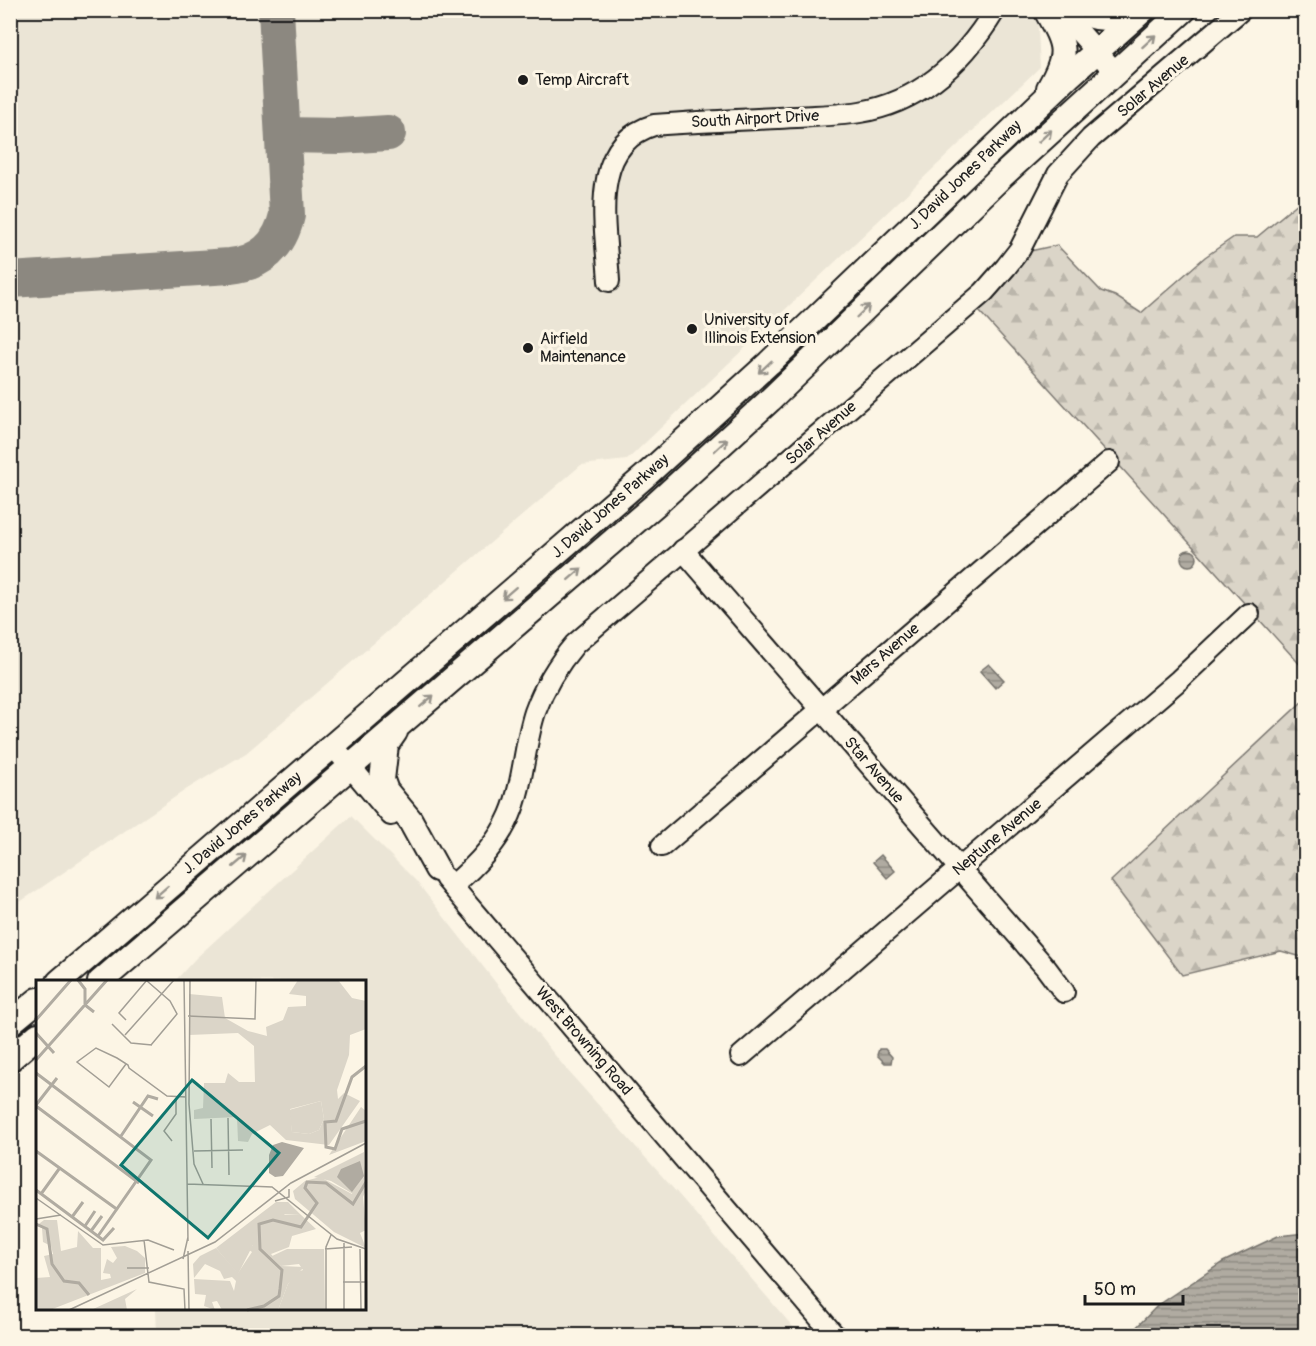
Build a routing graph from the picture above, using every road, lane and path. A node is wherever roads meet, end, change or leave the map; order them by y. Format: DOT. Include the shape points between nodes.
graph roads {
  1 [pos="995,10"];
  2 [pos="1046,10"];
  3 [pos="1060,10"];
  4 [pos="1079,10"];
  5 [pos="1126,10"];
  6 [pos="1143,10"];
  7 [pos="1184,10"];
  8 [pos="1241,10"];
  9 [pos="1096,51"];
  10 [pos="1115,72"];
  11 [pos="1038,106"];
  12 [pos="609,281"];
  13 [pos="1109,462"];
  14 [pos="683,550"];
  15 [pos="1249,614"];
  16 [pos="822,710"];
  17 [pos="400,725"];
  18 [pos="333,746"];
  19 [pos="351,767"];
  20 [pos="662,846"];
  21 [pos="959,868"];
  22 [pos="445,878"];
  23 [pos="60,980"];
  24 [pos="101,980"];
  25 [pos="1064,992"];
  26 [pos="36,1002"];
  27 [pos="10,1023"];
  28 [pos="36,1037"];
  29 [pos="741,1056"];
  30 [pos="10,1059"];
  31 [pos="835,1335"];
  1 -- 12 [label="street, South Airport Drive" via="967,52 948,71 889,104 824,116 654,125 636,133 615,154 606,176"];
  2 -- 11 [label="main road" via="1059,33 1063,53 1061,67"];
  3 -- 9 [label="street"];
  4 -- 5 [label="main road" via="1106,19"];
  6 -- 9 [label="main road, J. David Jones Parkway"];
  10 -- 7 [label="main road, J. David Jones Parkway, one-way"];
  8 -- 14 [label="street, Solar Avenue" via="1070,160 1058,174 1020,249 984,292"];
  9 -- 10 [label="street"];
  9 -- 11 [label="main road, J. David Jones Parkway"];
  17 -- 10 [label="main road, J. David Jones Parkway, one-way" via="770,400"];
  11 -- 18 [label="main road, J. David Jones Parkway, one-way" via="644,477"];
  13 -- 16 [label="street, Mars Avenue"];
  14 -- 16 [label="street, Star Avenue"];
  14 -- 22 [label="street, Solar Avenue" via="575,644 557,668 535,712 509,817 474,868"];
  15 -- 21 [label="street, Neptune Avenue" via="1179,680"];
  16 -- 20 [label="street, Mars Avenue"];
  16 -- 21 [label="street, Star Avenue"];
  17 -- 19 [label="main road, J. David Jones Parkway"];
  17 -- 22 [label="main road" via="386,745 382,780"];
  18 -- 19 [label="street, West Browning Road"];
  18 -- 23 [label="main road, J. David Jones Parkway, one-way"];
  19 -- 22 [label="street, West Browning Road"];
  24 -- 19 [label="main road, J. David Jones Parkway, one-way"];
  21 -- 25 [label="street, Star Avenue"];
  21 -- 29 [label="street, Neptune Avenue"];
  22 -- 31 [label="street, West Browning Road"];
  26 -- 27 [label="main road"];
  28 -- 30 [label="main road"];
}
